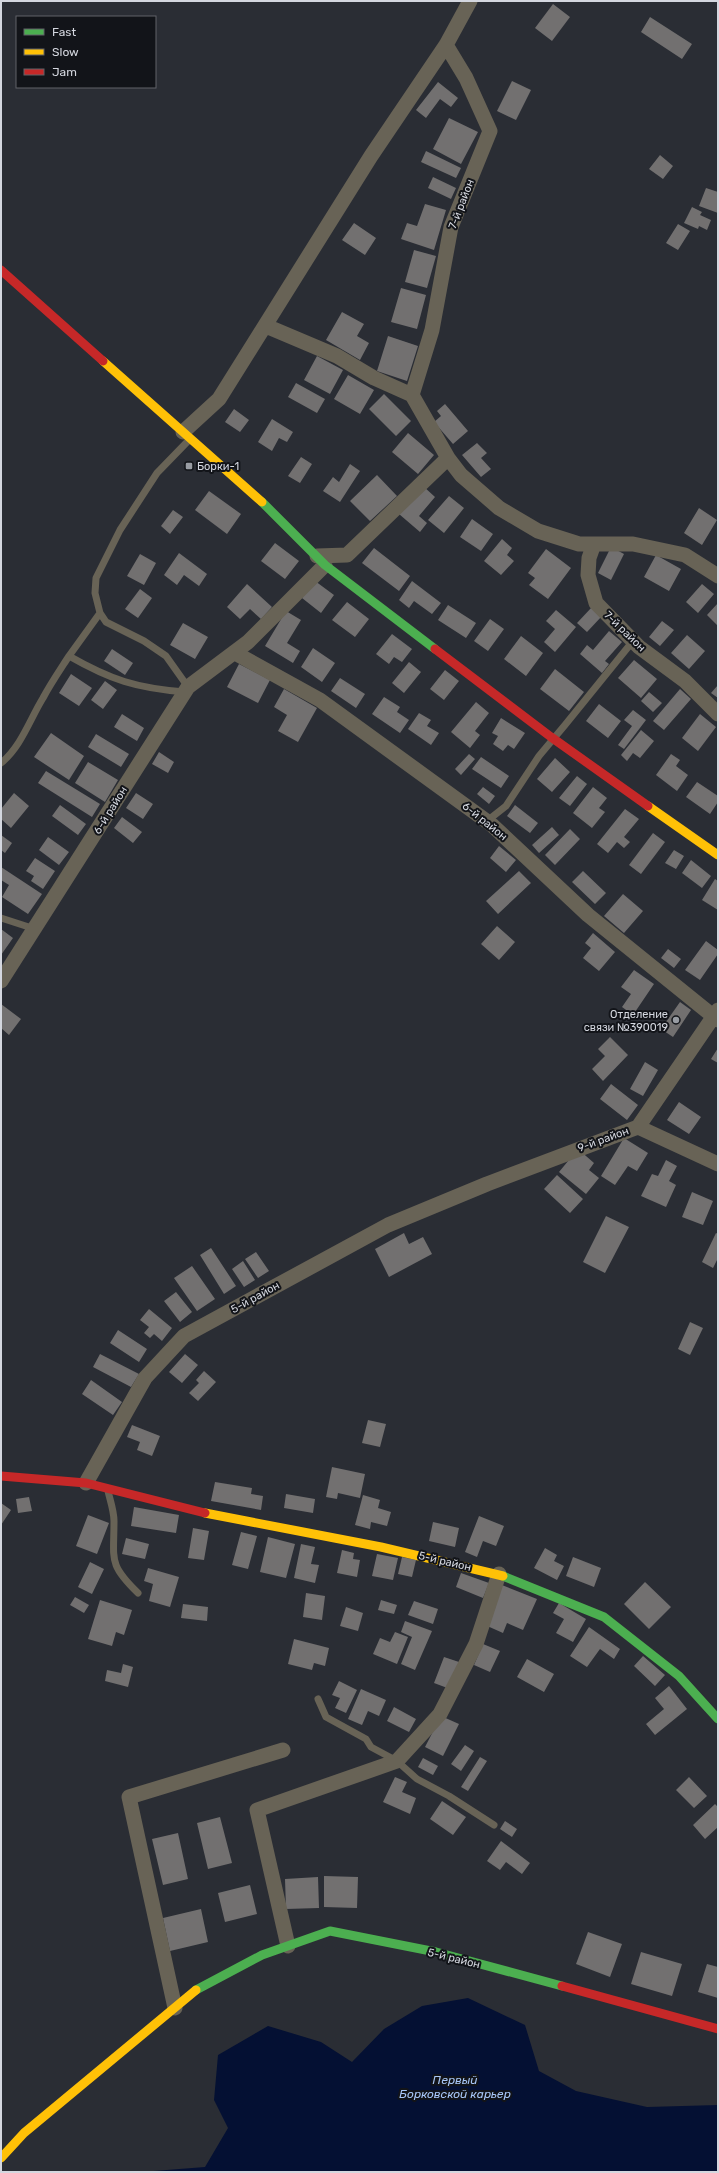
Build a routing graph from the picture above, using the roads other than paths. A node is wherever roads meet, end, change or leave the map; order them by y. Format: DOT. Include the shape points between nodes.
graph roads {
  1 [pos="470,1"];
  2 [pos="446,45"];
  3 [pos="1,270"];
  4 [pos="266,326"];
  5 [pos="412,395"];
  6 [pos="187,435"];
  7 [pos="448,458"];
  8 [pos="594,544"];
  9 [pos="321,561"];
  10 [pos="718,576"];
  11 [pos="100,613"];
  12 [pos="634,641"];
  13 [pos="235,653"];
  14 [pos="69,656"];
  15 [pos="186,689"];
  16 [pos="718,714"];
  17 [pos="552,738"];
  18 [pos="1,763"];
  19 [pos="488,822"];
  20 [pos="718,855"];
  21 [pos="1,918"];
  22 [pos="35,929"];
  23 [pos="1,981"];
  24 [pos="717,1016"];
  25 [pos="638,1127"];
  26 [pos="718,1164"];
  27 [pos="487,1184"];
  28 [pos="1,1476"];
  29 [pos="86,1483"];
  30 [pos="108,1489"];
  31 [pos="499,1574"];
  32 [pos="138,1593"];
  33 [pos="318,1699"];
  34 [pos="718,1719"];
  35 [pos="283,1750"];
  36 [pos="397,1761"];
  37 [pos="494,1825"];
  38 [pos="288,1946"];
  39 [pos="175,2008"];
  40 [pos="718,2029"];
  41 [pos="1,2158"];
  1 -- 2 [label="street"];
  2 -- 4 [label="street" via="371,156"];
  2 -- 5 [label="street, 7-й район" via="466,78 490,132 451,227 432,330"];
  3 -- 6 [label="street"];
  4 -- 5 [label="street" via="337,356 374,378"];
  4 -- 6 [label="street" via="219,399"];
  5 -- 7 [label="street"];
  6 -- 9 [label="street" via="274,513"];
  6 -- 11 [label="lane" via="157,473 120,530 96,578 95,594"];
  7 -- 8 [label="street" via="461,475 500,508 538,531 579,544"];
  7 -- 9 [label="street" via="347,555"];
  8 -- 10 [label="street" via="633,544 685,555"];
  8 -- 12 [label="street, 7-й район" via="589,558 588,575 596,603"];
  9 -- 13 [label="street, 6-й район"];
  9 -- 17 [label="street"];
  11 -- 14 [label="lane"];
  11 -- 15 [label="lane" via="106,622 144,641 166,656"];
  12 -- 16 [label="street, 7-й район" via="685,680"];
  12 -- 17 [label="lane"];
  13 -- 15 [label="street, 6-й район"];
  13 -- 19 [label="street, 6-й район" via="320,700"];
  14 -- 15 [label="lane" via="120,681 151,689"];
  14 -- 18 [label="lane" via="23,735"];
  15 -- 22 [label="street, 6-й район"];
  17 -- 19 [label="lane" via="506,806"];
  17 -- 20 [label="street"];
  19 -- 24 [label="street, 6-й район" via="588,915"];
  21 -- 22 [label="lane"];
  22 -- 23 [label="street, 6-й район"];
  24 -- 25 [label="street"];
  25 -- 26 [label="street, 9-й район"];
  25 -- 27 [label="street, 9-й район"];
  27 -- 29 [label="street, 5-й район" via="388,1225 184,1336 145,1378"];
  28 -- 29 [label="street, 5-й район"];
  29 -- 30 [label="street, 5-й район"];
  30 -- 31 [label="street, 5-й район" via="199,1512 381,1547"];
  30 -- 32 [label="lane" via="114,1520 112,1549 116,1567"];
  31 -- 34 [label="street, 5-й район" via="604,1616 679,1676"];
  31 -- 36 [label="street" via="476,1644 440,1714"];
  33 -- 36 [label="lane" via="326,1717 366,1739 371,1747"];
  35 -- 39 [label="street" via="129,1797"];
  36 -- 37 [label="lane" via="417,1779"];
  36 -- 38 [label="street" via="257,1810"];
  38 -- 39 [label="street, 5-й район" via="262,1955 197,1990"];
  38 -- 40 [label="street, 5-й район" via="330,1931 436,1952"];
  39 -- 41 [label="street, 5-й район" via="24,2133"];
}
